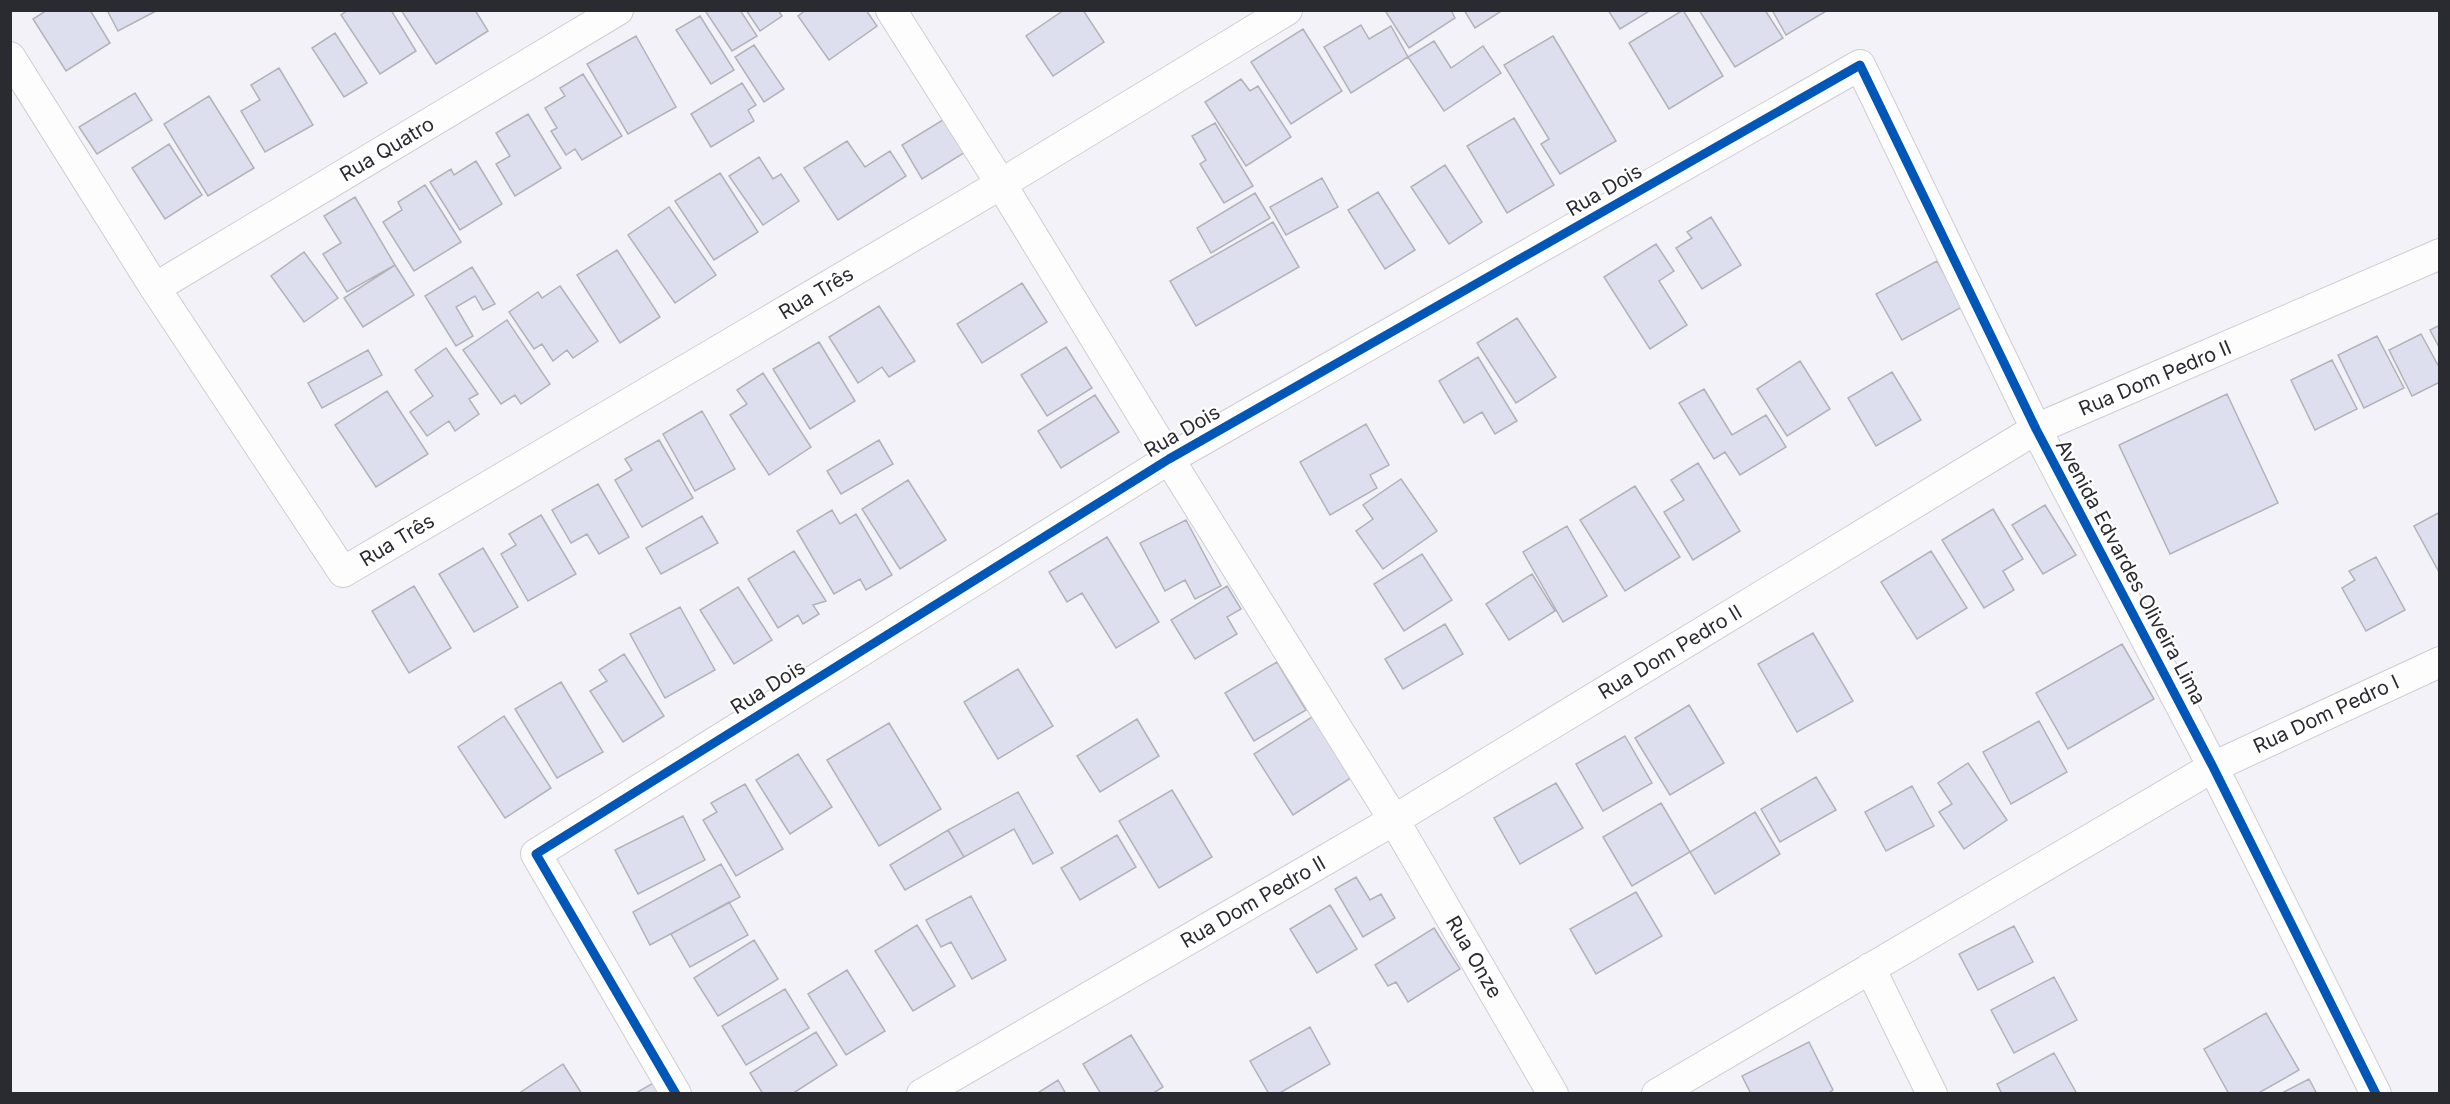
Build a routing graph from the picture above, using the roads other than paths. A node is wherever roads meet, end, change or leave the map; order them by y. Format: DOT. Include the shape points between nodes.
graph roads {
  1 [pos="618,10"];
  2 [pos="891,10"];
  3 [pos="1287,10"];
  4 [pos="10,57"];
  5 [pos="1860,65"];
  6 [pos="1001,184"];
  7 [pos="2439,254"];
  8 [pos="155,288"];
  9 [pos="2036,429"];
  10 [pos="1169,459"];
  11 [pos="2439,662"];
  12 [pos="2212,767"];
  13 [pos="1394,820"];
  14 [pos="1870,968"];
  15 [pos="676,1094"];
  16 [pos="922,1094"];
  17 [pos="1553,1094"];
  18 [pos="1657,1094"];
  19 [pos="1932,1094"];
  20 [pos="2376,1094"];
  1 -- 8 [label="street, Rua Quatro"];
  2 -- 6 [label="street, Rua Onze"];
  3 -- 6 [label="street, Rua Três"];
  4 -- 8 [label="street"];
  5 -- 9 [label="street, Avenida Edvardes Oliveira Lima"];
  5 -- 10 [label="street, Rua Dois"];
  6 -- 8 [label="street, Rua Três" via="343,572"];
  6 -- 10 [label="street, Rua Onze"];
  7 -- 9 [label="street, Rua Dom Pedro II"];
  9 -- 12 [label="street, Avenida Edvardes Oliveira Lima"];
  9 -- 13 [label="street, Rua Dom Pedro II"];
  10 -- 13 [label="street, Rua Onze"];
  10 -- 15 [label="street, Rua Dois" via="536,854"];
  11 -- 12 [label="street, Rua Dom Pedro I"];
  12 -- 14 [label="street"];
  12 -- 20 [label="street, Avenida Edvardes Oliveira Lima"];
  13 -- 16 [label="street, Rua Dom Pedro II"];
  13 -- 17 [label="street, Rua Onze"];
  14 -- 18 [label="street"];
  14 -- 19 [label="street"];
}
